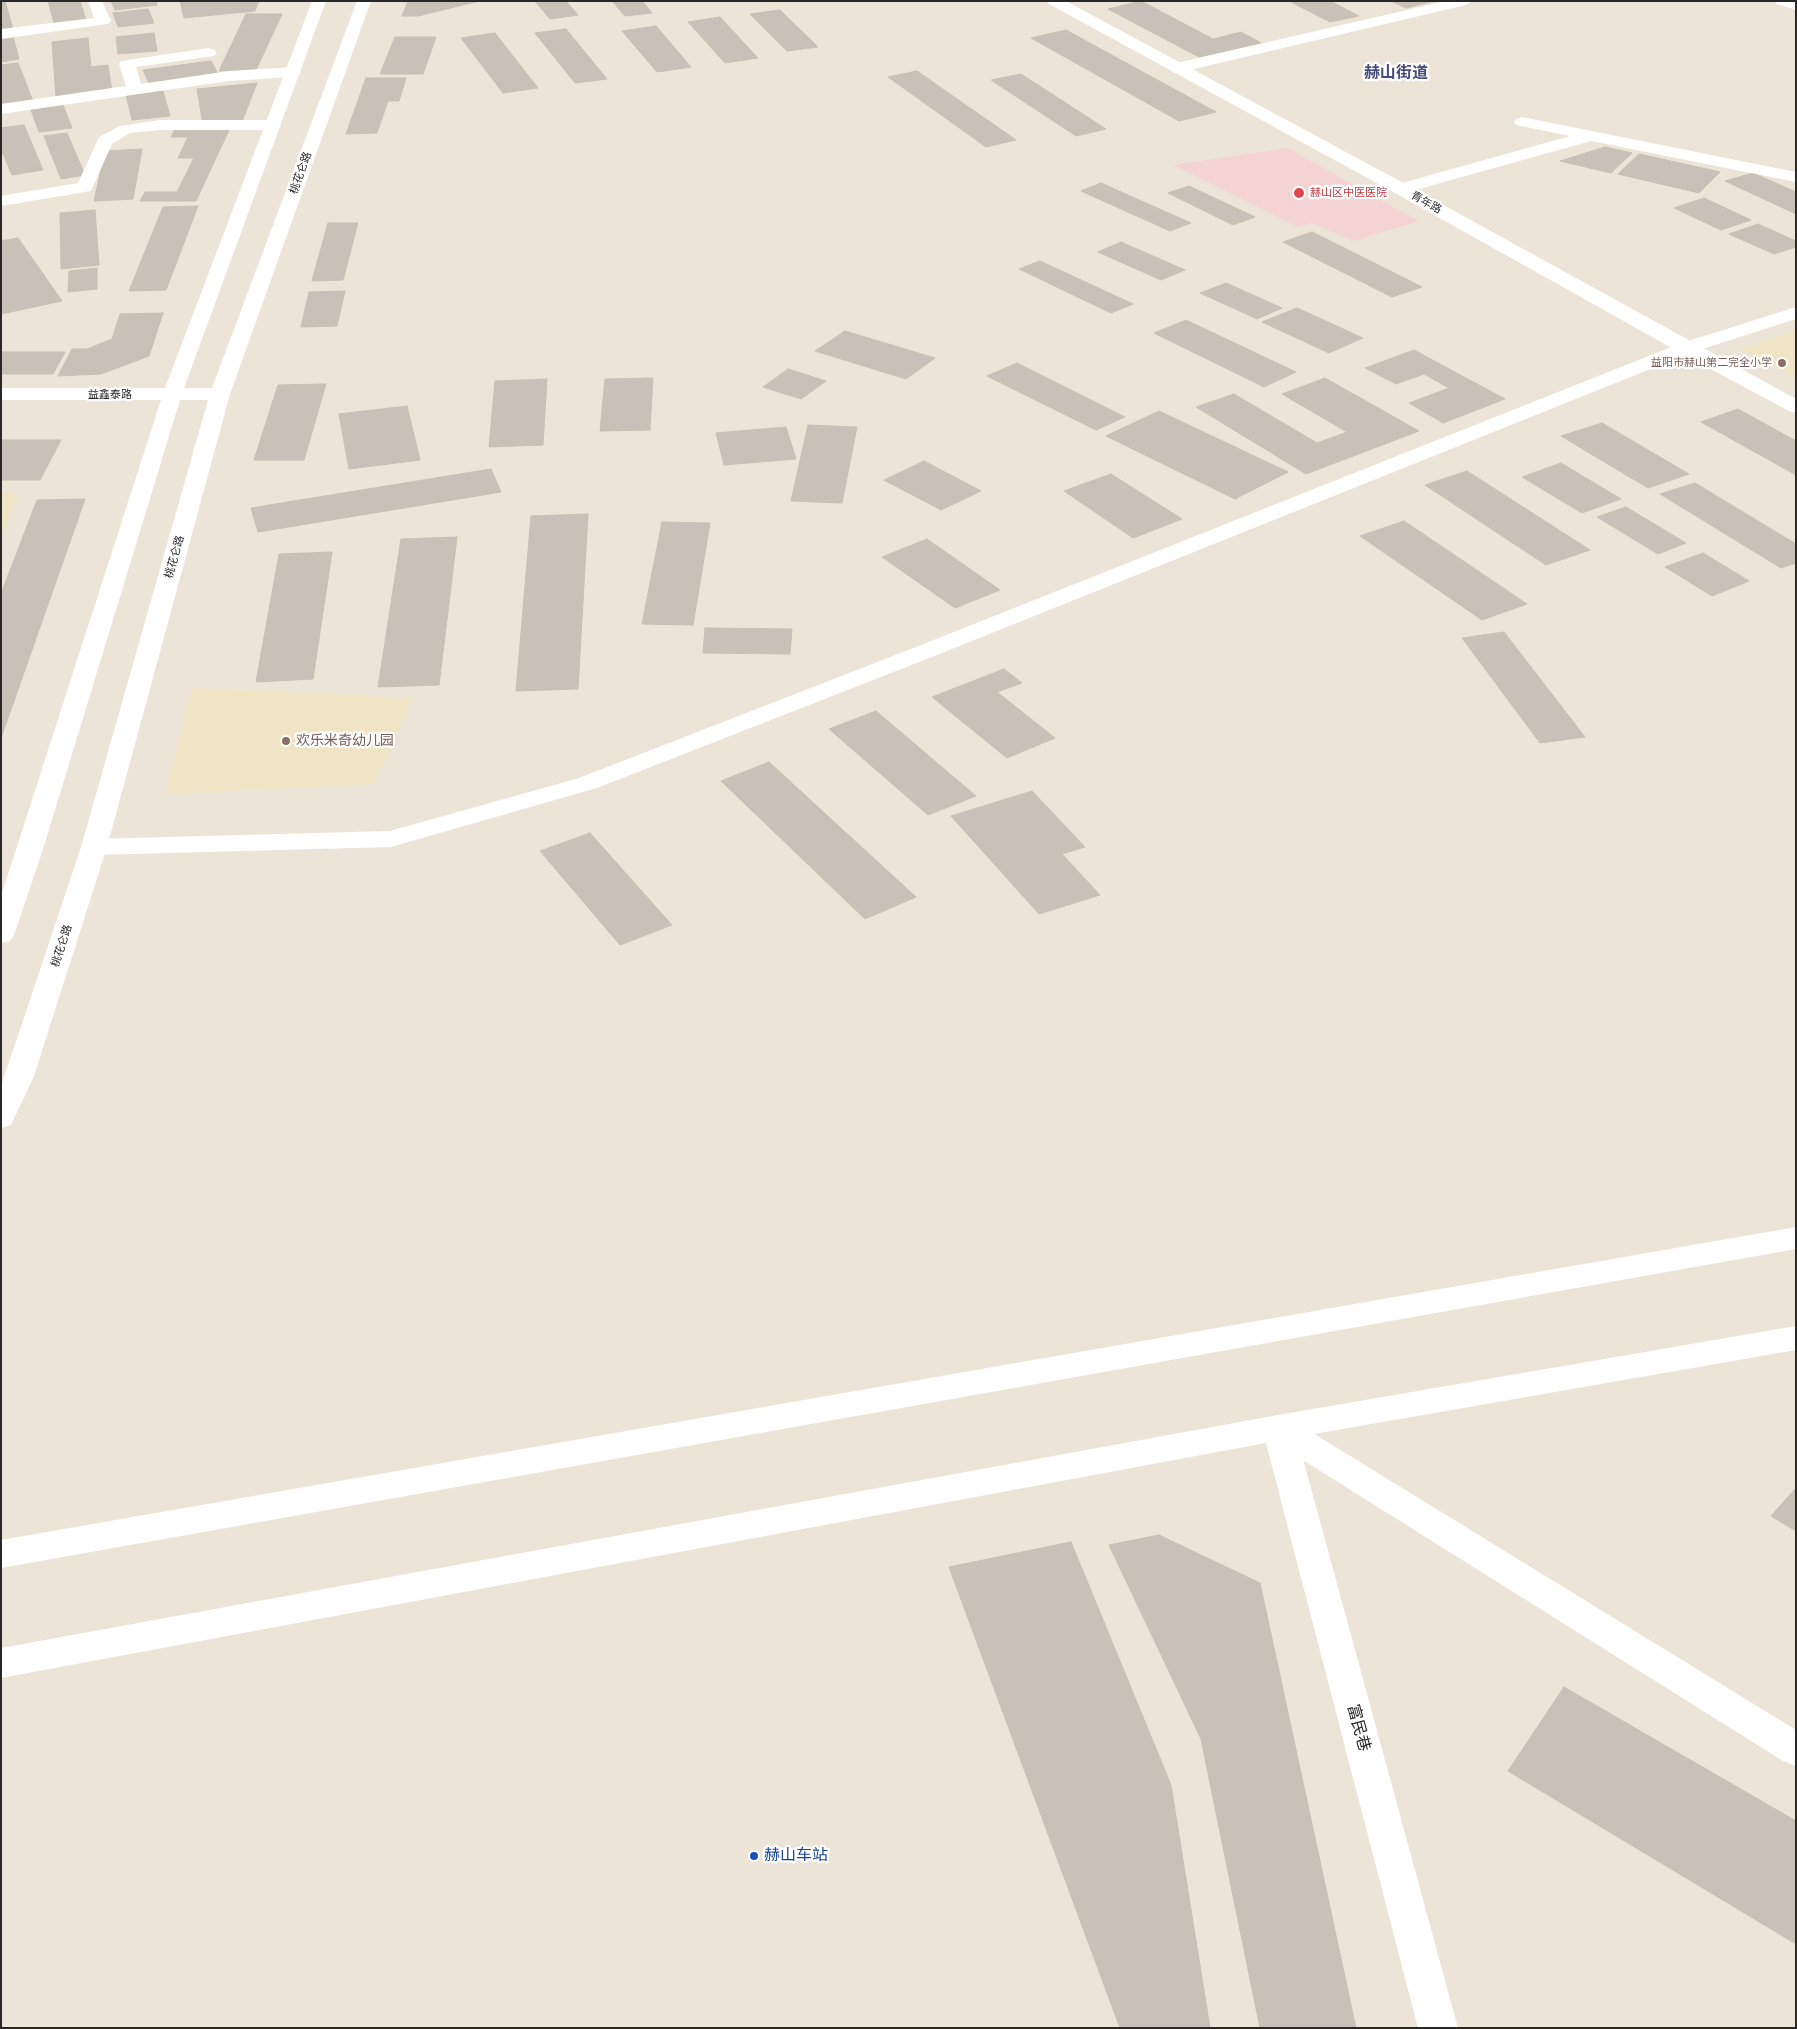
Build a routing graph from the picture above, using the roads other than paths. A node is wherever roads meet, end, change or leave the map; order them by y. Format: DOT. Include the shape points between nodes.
graph roads {
  1 [pos="95,1"];
  2 [pos="319,1"];
  3 [pos="364,1"];
  4 [pos="1054,1"];
  5 [pos="1466,1"];
  6 [pos="1782,1"];
  7 [pos="1796,6"];
  8 [pos="1,34"];
  9 [pos="209,53"];
  10 [pos="1176,68"];
  11 [pos="293,72"];
  12 [pos="135,90"];
  13 [pos="1,109"];
  14 [pos="1522,122"];
  15 [pos="273,125"];
  16 [pos="1590,136"];
  17 [pos="1796,177"];
  18 [pos="1401,189"];
  19 [pos="1,201"];
  20 [pos="1796,314"];
  21 [pos="1686,348"];
  22 [pos="1,394"];
  23 [pos="220,394"];
  24 [pos="172,395"];
  25 [pos="1796,407"];
  26 [pos="94,847"];
  27 [pos="1,935"];
  28 [pos="1,1118"];
  29 [pos="1796,1238"];
  30 [pos="1796,1338"];
  31 [pos="1278,1428"];
  32 [pos="1,1554"];
  33 [pos="1,1663"];
  34 [pos="1796,1750"];
  35 [pos="1438,2028"];
  1 -- 8 [label="street" via="103,21"];
  2 -- 11 [label="street"];
  3 -- 23 [label="street, 桃花仑路"];
  4 -- 10 [label="street, 青年路"];
  5 -- 10 [label="street"];
  6 -- 7 [label="street"];
  9 -- 12 [label="street" via="127,64"];
  10 -- 18 [label="street, 青年路"];
  11 -- 12 [label="street" via="230,76"];
  11 -- 15 [label="street"];
  12 -- 13 [label="street"];
  14 -- 16 [label="street"];
  15 -- 19 [label="street" via="160,124 126,129 105,142 85,187"];
  15 -- 24 [label="street"];
  16 -- 17 [label="street"];
  16 -- 18 [label="street"];
  18 -- 21 [label="street, 青年路"];
  20 -- 21 [label="street"];
  21 -- 25 [label="street, 青年路"];
  21 -- 26 [label="street" via="588,783 391,839"];
  22 -- 24 [label="street, 益鑫泰路"];
  23 -- 24 [label="street, 益鑫泰路"];
  23 -- 26 [label="street, 桃花仑路"];
  24 -- 27 [label="street"];
  26 -- 28 [label="street, 桃花仑路" via="20,1076"];
  29 -- 32 [label="street"];
  30 -- 31 [label="street"];
  31 -- 33 [label="street"];
  31 -- 34 [label="street"];
  31 -- 35 [label="street, 富民巷"];
}
